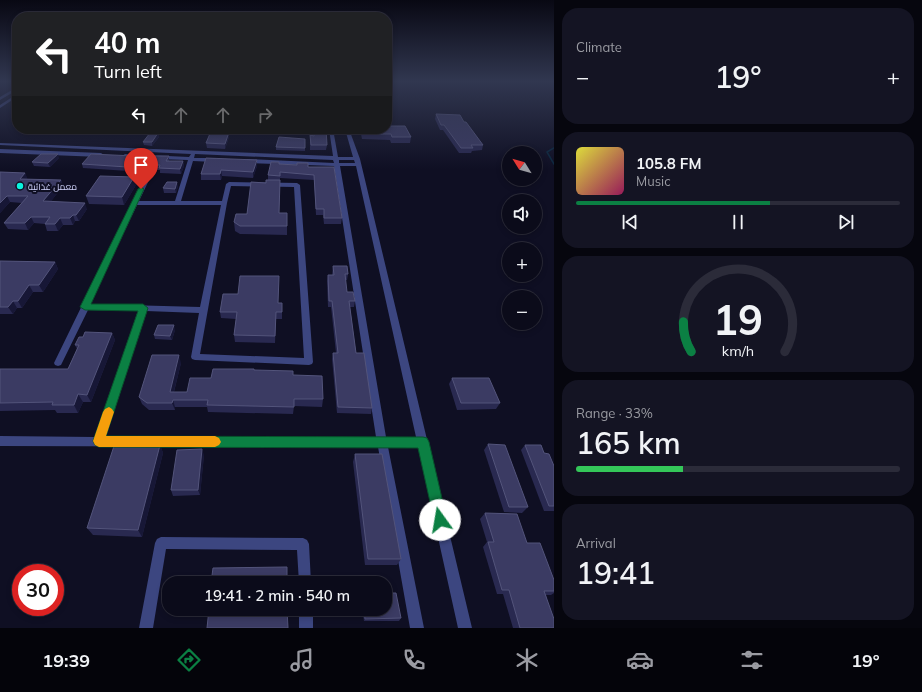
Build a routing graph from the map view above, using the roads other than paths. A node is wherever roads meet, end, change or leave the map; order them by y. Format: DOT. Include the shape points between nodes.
graph roads {
  1 [pos="332,134"];
  2 [pos="349,134"];
  3 [pos="0,144"];
  4 [pos="0,151"];
  5 [pos="194,152"];
  6 [pos="104,155"];
  7 [pos="120,156"];
  8 [pos="191,159"];
  9 [pos="222,160"];
  10 [pos="237,161"];
  11 [pos="336,161"];
  12 [pos="357,162"];
  13 [pos="148,176"];
  14 [pos="135,203"];
  15 [pos="177,203"];
  16 [pos="224,203"];
  17 [pos="85,307"];
  18 [pos="143,308"];
  19 [pos="204,310"];
  20 [pos="58,362"];
  21 [pos="0,441"];
  22 [pos="99,441"];
  23 [pos="382,442"];
  24 [pos="423,442"];
  25 [pos="305,576"];
  26 [pos="306,616"];
  27 [pos="146,628"];
  28 [pos="306,628"];
  29 [pos="417,628"];
  30 [pos="465,628"];
  1 -- 11 [label="street"];
  2 -- 12 [label="street"];
  3 -- 5 [label="street"];
  4 -- 6 [label="street"];
  5 -- 8 [label="street"];
  5 -- 11 [label="street"];
  7 -- 8 [label="street"];
  8 -- 9 [label="street"];
  8 -- 15 [label="street"];
  10 -- 11 [label="street"];
  11 -- 12 [label="street"];
  11 -- 23 [label="street"];
  12 -- 24 [label="street"];
  13 -- 14 [label="street"];
  14 -- 15 [label="street"];
  14 -- 17 [label="street"];
  15 -- 16 [label="street"];
  16 -- 19 [label="street"];
  16 -- 19 [label="street" via="229,184 297,185 309,362 195,357"];
  17 -- 18 [label="street"];
  17 -- 20 [label="street"];
  18 -- 19 [label="street"];
  18 -- 22 [label="street"];
  21 -- 22 [label="street"];
  22 -- 23 [label="street"];
  23 -- 24 [label="street"];
  23 -- 29 [label="street"];
  24 -- 30 [label="street"];
  25 -- 27 [label="street" via="304,544 161,543"];
  26 -- 28 [label="street"];
}
